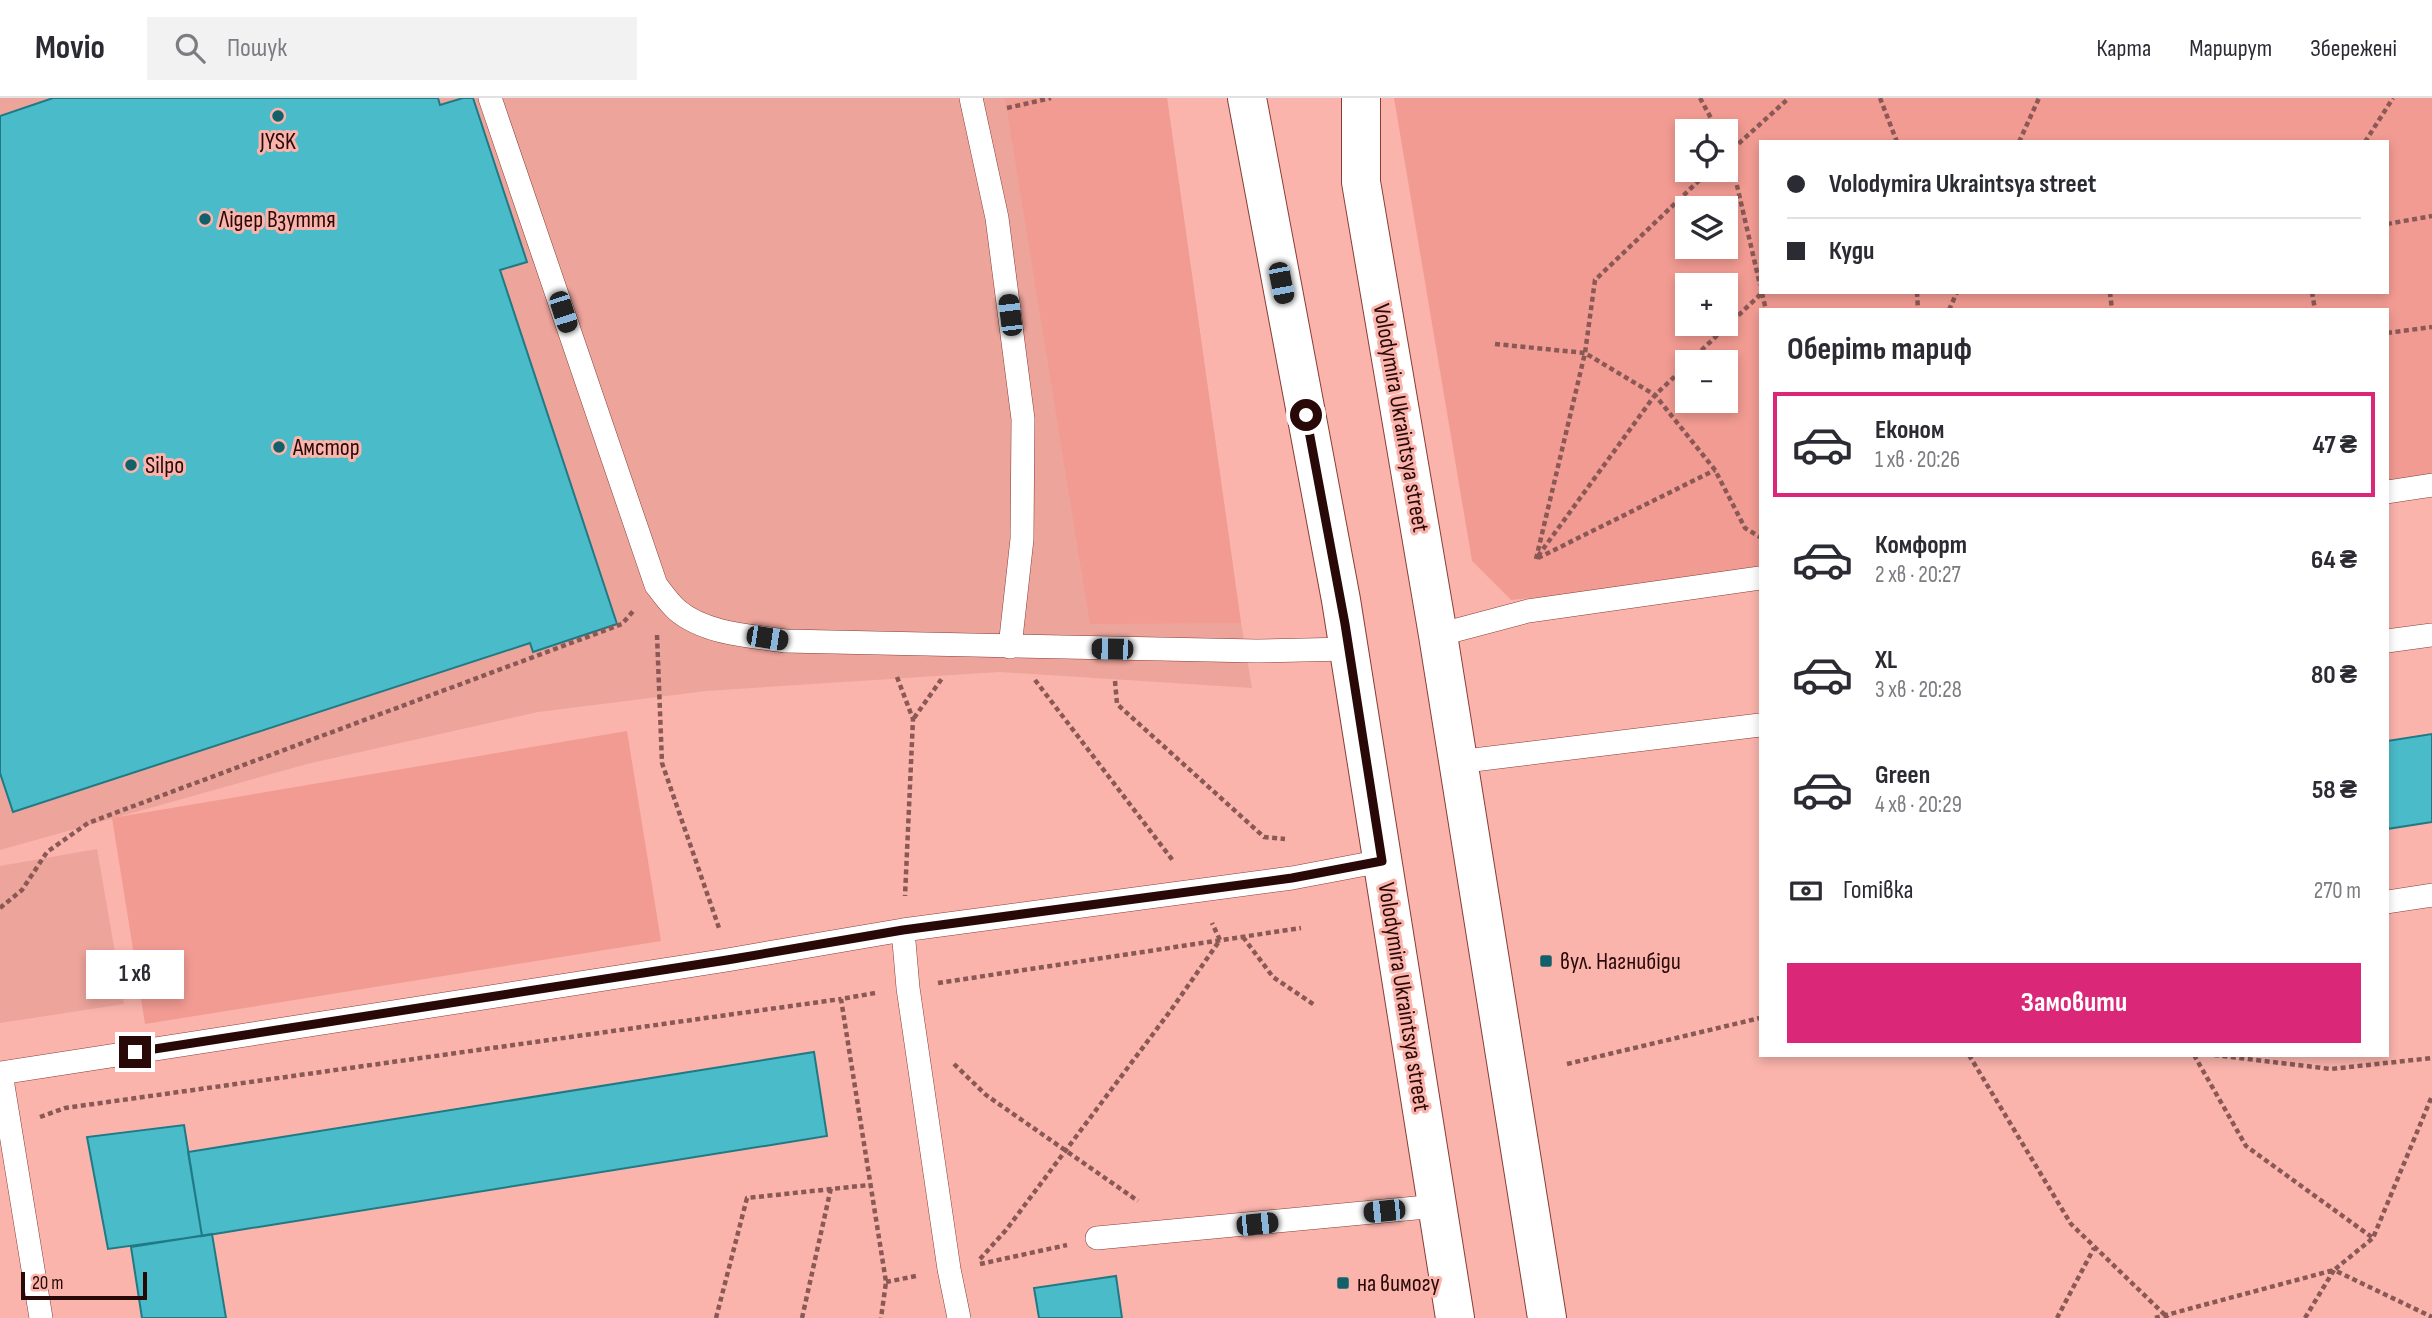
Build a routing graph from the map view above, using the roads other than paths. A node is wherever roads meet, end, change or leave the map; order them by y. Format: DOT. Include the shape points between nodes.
graph roads {
  1 [pos="490,98"];
  2 [pos="1247,98"];
  3 [pos="1361,98"];
  4 [pos="973,107"];
  5 [pos="2432,485"];
  6 [pos="2389,492"];
  7 [pos="1759,579"];
  8 [pos="1438,635"];
  9 [pos="2432,635"];
  10 [pos="2389,641"];
  11 [pos="1010,647"];
  12 [pos="1349,649"];
  13 [pos="1759,725"];
  14 [pos="1457,762"];
  15 [pos="1382,861"];
  16 [pos="2432,895"];
  17 [pos="2389,902"];
  18 [pos="903,930"];
  19 [pos="1437,1206"];
  20 [pos="1097,1238"];
  21 [pos="41,1318"];
  22 [pos="959,1318"];
  23 [pos="1455,1318"];
  24 [pos="1547,1318"];
  1 -- 11 [label="lane" via="656,585 678,611 729,632 786,641"];
  2 -- 12 [label="street, Volodymira Ukraintsya street"];
  3 -- 8 [label="street, Volodymira Ukraintsya street" via="1361,182"];
  4 -- 11 [label="lane" via="998,218 1023,419 1022,539"];
  5 -- 6 [label="lane"];
  7 -- 8 [label="lane" via="1528,611"];
  8 -- 14 [label="street, Volodymira Ukraintsya street"];
  9 -- 10 [label="lane"];
  11 -- 12 [label="lane"];
  12 -- 15 [label="street, Volodymira Ukraintsya street"];
  13 -- 14 [label="lane"];
  14 -- 24 [label="street, Volodymira Ukraintsya street"];
  15 -- 18 [label="lane" via="1292,878"];
  15 -- 19 [label="street, Volodymira Ukraintsya street"];
  16 -- 17 [label="lane"];
  18 -- 21 [label="lane" via="1,1073"];
  18 -- 22 [label="lane"];
  19 -- 20 [label="lane"];
  19 -- 23 [label="street, Volodymira Ukraintsya street"];
}
